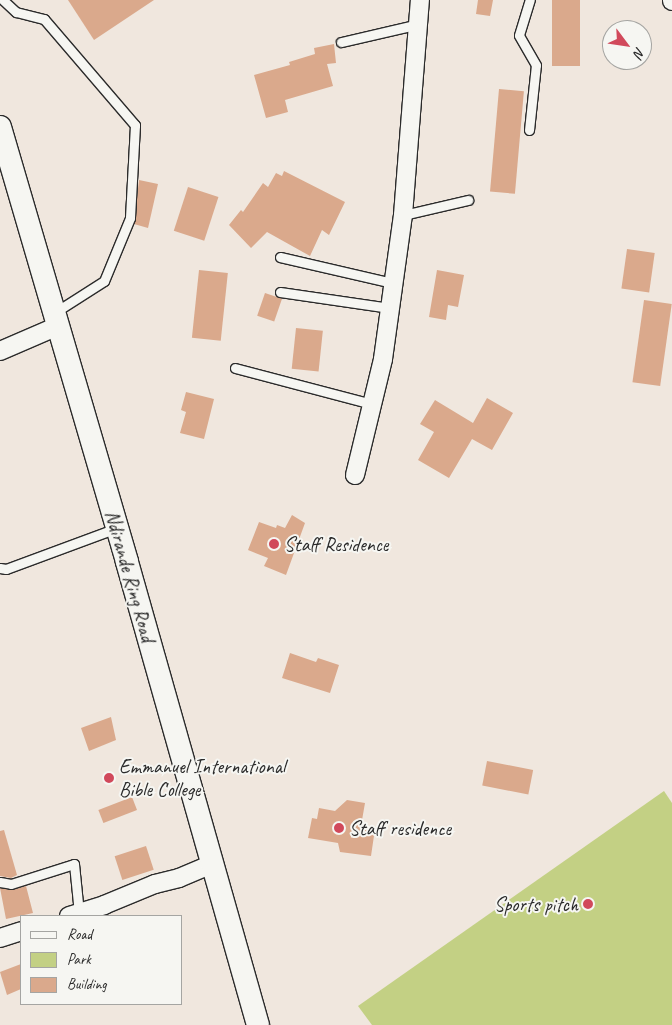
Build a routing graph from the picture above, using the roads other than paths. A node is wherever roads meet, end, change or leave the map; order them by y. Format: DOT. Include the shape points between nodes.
graph roads {
  1 [pos="4,0"];
  2 [pos="420,0"];
  3 [pos="530,0"];
  4 [pos="419,24"];
  5 [pos="342,42"];
  6 [pos="0,127"];
  7 [pos="529,130"];
  8 [pos="468,200"];
  9 [pos="403,215"];
  10 [pos="280,257"];
  11 [pos="393,283"];
  12 [pos="280,292"];
  13 [pos="390,308"];
  14 [pos="56,320"];
  15 [pos="0,351"];
  16 [pos="235,368"];
  17 [pos="372,404"];
  18 [pos="354,475"];
  19 [pos="117,528"];
  20 [pos="0,568"];
  21 [pos="212,864"];
  22 [pos="0,882"];
  23 [pos="74,915"];
  24 [pos="20,931"];
  25 [pos="0,938"];
  26 [pos="258,1025"];
  1 -- 14 [label="lane" via="16,12 44,19 135,125 130,218 104,281"];
  2 -- 4 [label="street"];
  3 -- 7 [label="lane" via="518,35 536,65"];
  4 -- 5 [label="lane"];
  4 -- 9 [label="street"];
  6 -- 14 [label="street, Ndirande Ring Road"];
  8 -- 9 [label="lane"];
  9 -- 11 [label="street"];
  10 -- 11 [label="lane"];
  11 -- 13 [label="street"];
  12 -- 13 [label="lane"];
  13 -- 17 [label="street" via="383,359"];
  14 -- 15 [label="street"];
  14 -- 19 [label="street, Ndirande Ring Road"];
  16 -- 17 [label="lane"];
  17 -- 18 [label="street"];
  19 -- 20 [label="lane" via="6,569"];
  19 -- 21 [label="street, Ndirande Ring Road"];
  21 -- 23 [label="street"];
  21 -- 26 [label="street, Ndirande Ring Road"];
  22 -- 23 [label="lane" via="11,884 74,864"];
  24 -- 25 [label="street"];
}
